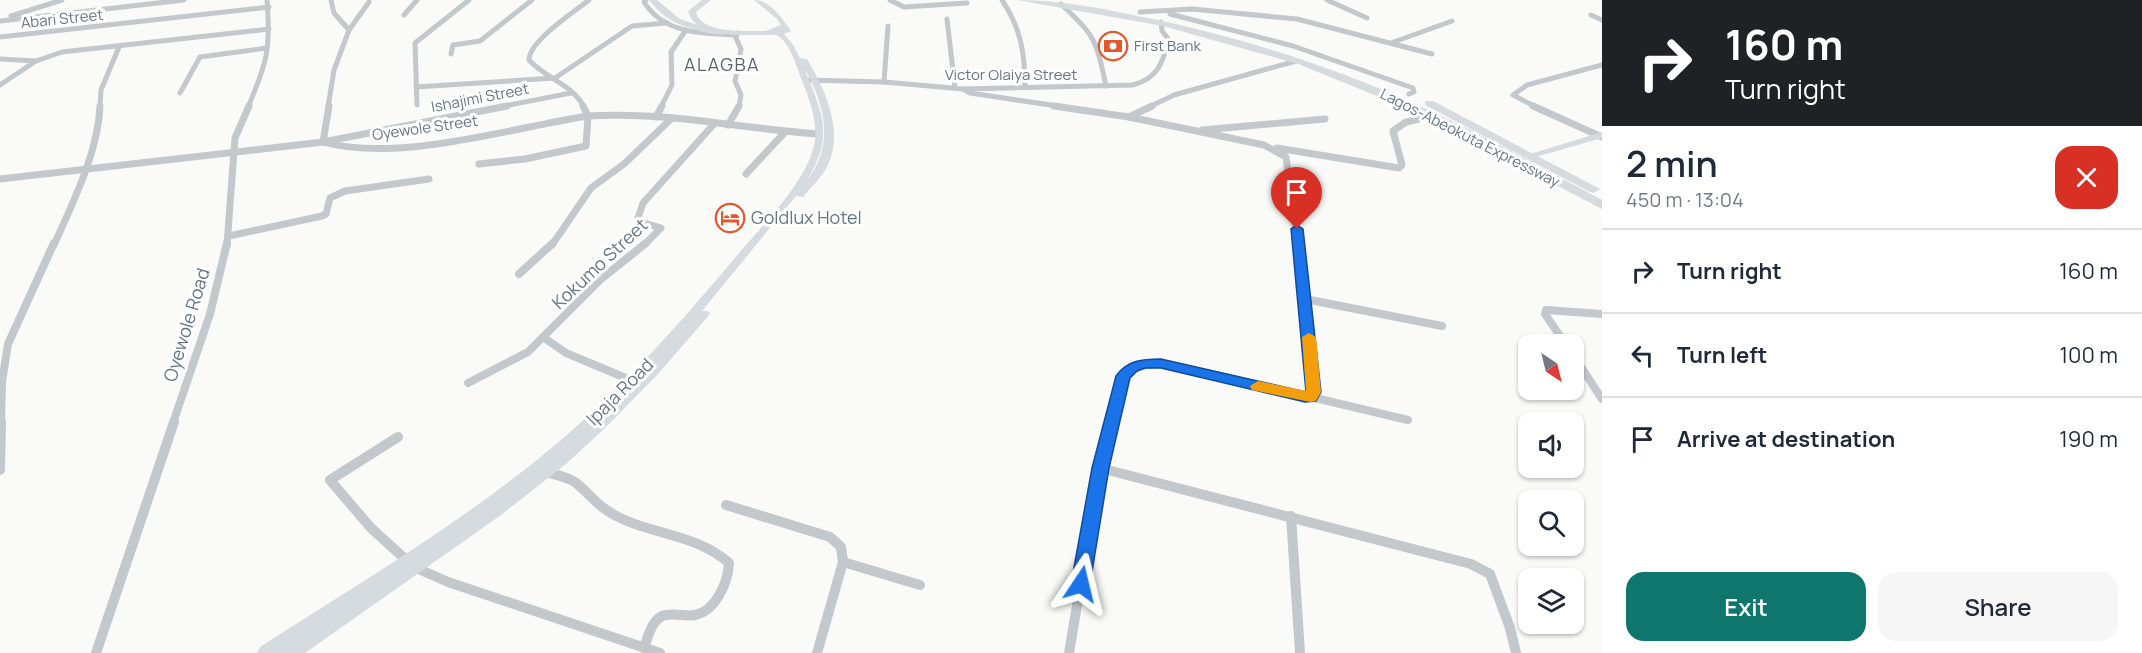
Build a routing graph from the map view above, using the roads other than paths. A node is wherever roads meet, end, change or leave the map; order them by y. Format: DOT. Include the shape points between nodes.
graph roads {
  1 [pos="62,0"];
  2 [pos="184,0"];
  3 [pos="331,0"];
  4 [pos="417,0"];
  5 [pos="470,0"];
  6 [pos="532,0"];
  7 [pos="589,0"];
  8 [pos="646,0"];
  9 [pos="653,0"];
  10 [pos="707,0"];
  11 [pos="712,0"];
  12 [pos="757,0"];
  13 [pos="890,0"];
  14 [pos="1002,0"];
  15 [pos="1021,0"];
  16 [pos="1328,0"];
  17 [pos="1321,1"];
  18 [pos="369,2"];
  19 [pos="1062,2"];
  20 [pos="268,3"];
  21 [pos="967,3"];
  22 [pos="1158,10"];
  23 [pos="1140,12"];
  24 [pos="404,15"];
  25 [pos="1591,15"];
  26 [pos="1367,18"];
  27 [pos="947,19"];
  28 [pos="0,20"];
  29 [pos="1602,20"];
  30 [pos="1452,21"];
  31 [pos="1161,22"];
  32 [pos="667,23"];
  33 [pos="888,26"];
  34 [pos="269,29"];
  35 [pos="349,30"];
  36 [pos="686,30"];
  37 [pos="779,31"];
  38 [pos="734,33"];
  39 [pos="0,37"];
  40 [pos="1391,43"];
  41 [pos="119,47"];
  42 [pos="267,48"];
  43 [pos="451,54"];
  44 [pos="1432,54"];
  45 [pos="0,59"];
  46 [pos="36,61"];
  47 [pos="1296,61"];
  48 [pos="1602,65"];
  49 [pos="555,78"];
  50 [pos="812,80"];
  51 [pos="884,82"];
  52 [pos="0,85"];
  53 [pos="416,87"];
  54 [pos="1025,87"];
  55 [pos="1106,87"];
  56 [pos="959,89"];
  57 [pos="180,93"];
  58 [pos="571,93"];
  59 [pos="1409,94"];
  60 [pos="417,105"];
  61 [pos="588,116"];
  62 [pos="656,117"];
  63 [pos="1129,117"];
  64 [pos="1433,117"];
  65 [pos="672,118"];
  66 [pos="1325,119"];
  67 [pos="714,124"];
  68 [pos="728,125"];
  69 [pos="1192,131"];
  70 [pos="785,132"];
  71 [pos="819,134"];
  72 [pos="1601,136"];
  73 [pos="322,142"];
  74 [pos="1264,145"];
  75 [pos="233,151"];
  76 [pos="1532,155"];
  77 [pos="479,164"];
  78 [pos="84,168"];
  79 [pos="746,174"];
  80 [pos="0,179"];
  81 [pos="429,180"];
  82 [pos="1600,191"];
  83 [pos="1602,205"];
  84 [pos="229,236"];
  85 [pos="519,274"];
  86 [pos="1305,299"];
  87 [pos="1602,314"];
  88 [pos="1442,326"];
  89 [pos="1559,334"];
  90 [pos="543,337"];
  91 [pos="1584,371"];
  92 [pos="633,381"];
  93 [pos="468,383"];
  94 [pos="1311,397"];
  95 [pos="1602,399"];
  96 [pos="1408,420"];
  97 [pos="593,425"];
  98 [pos="398,437"];
  99 [pos="1100,468"];
  100 [pos="0,470"];
  101 [pos="546,472"];
  102 [pos="726,505"];
  103 [pos="1291,516"];
  104 [pos="843,562"];
  105 [pos="410,564"];
  106 [pos="920,585"];
  107 [pos="644,648"];
  108 [pos="96,653"];
  109 [pos="266,653"];
  110 [pos="291,653"];
  111 [pos="660,653"];
  112 [pos="817,653"];
  113 [pos="1069,653"];
  114 [pos="1300,653"];
  115 [pos="1516,653"];
  1 -- 28 [label="street"];
  2 -- 28 [label="street"];
  3 -- 35 [label="street" via="336,17"];
  4 -- 24 [label="street"];
  5 -- 53 [label="street" via="416,40"];
  6 -- 43 [label="street" via="480,41 453,45"];
  7 -- 49 [label="street" via="536,43 529,55 535,67"];
  8 -- 32 [label="street" via="646,10"];
  9 -- 38 [label="highway" via="661,11 680,22"];
  10 -- 38 [label="main road" via="692,11 693,18 700,24"];
  11 -- 37 [label="main road" via="698,12 705,23 735,30"];
  12 -- 37 [label="main road, Ipaja Road" via="782,20"];
  13 -- 21 [label="street" via="904,7"];
  14 -- 54 [label="street" via="1019,26"];
  15 -- 19 [label="highway, Lagos-Abeokuta Expressway"];
  16 -- 17 [label="street"];
  16 -- 26 [label="street"];
  18 -- 35 [label="street"];
  19 -- 23 [label="highway, Lagos-Abeokuta Expressway"];
  19 -- 31 [label="highway, Lagos-Abeokuta Expressway"];
  19 -- 55 [label="street" via="1091,33"];
  20 -- 34 [label="street, Oyewole Road"];
  20 -- 39 [label="street, Abari Street"];
  22 -- 23 [label="street"];
  22 -- 40 [label="street" via="1312,21"];
  22 -- 59 [label="street" via="1367,70 1413,88 1414,92"];
  23 -- 59 [label="highway, Lagos-Abeokuta Expressway" via="1284,47"];
  25 -- 29 [label="street"];
  27 -- 56 [label="street"];
  30 -- 40 [label="street"];
  31 -- 47 [label="highway, Lagos-Abeokuta Expressway"];
  31 -- 55 [label="street, Victor Olaiya Street" via="1162,32 1169,40 1159,73 1153,80"];
  32 -- 36 [label="street"];
  32 -- 49 [label="street" via="632,26"];
  33 -- 51 [label="street"];
  34 -- 41 [label="street"];
  34 -- 42 [label="street, Oyewole Road"];
  35 -- 73 [label="street" via="334,70"];
  36 -- 38 [label="street"];
  36 -- 62 [label="street" via="671,52 672,85"];
  37 -- 38 [label="main road"];
  37 -- 50 [label="main road, Ipaja Road"];
  37 -- 50 [label="main road, Ipaja Road"];
  38 -- 68 [label="street" via="741,49 735,81 741,102"];
  40 -- 44 [label="street"];
  41 -- 46 [label="street" via="62,52"];
  41 -- 78 [label="street" via="101,90 99,127"];
  42 -- 57 [label="street" via="201,57"];
  42 -- 75 [label="street, Oyewole Road" via="261,80"];
  45 -- 46 [label="street"];
  46 -- 52 [label="street"];
  47 -- 63 [label="street" via="1174,95"];
  47 -- 64 [label="highway, Lagos-Abeokuta Expressway" via="1383,93"];
  48 -- 72 [label="street" via="1527,85 1513,95"];
  49 -- 53 [label="street"];
  49 -- 58 [label="street"];
  50 -- 51 [label="street, Victor Olaiya Street"];
  50 -- 71 [label="main road, Ipaja Road"];
  50 -- 97 [label="main road, Ipaja Road" via="826,110 828,133 823,164 679,342"];
  51 -- 56 [label="street, Victor Olaiya Street"];
  53 -- 60 [label="street"];
  54 -- 55 [label="street, Victor Olaiya Street"];
  54 -- 56 [label="street, Victor Olaiya Street"];
  56 -- 63 [label="street"];
  58 -- 61 [label="street" via="580,100"];
  58 -- 73 [label="street, Ishajimi Street"];
  59 -- 76 [label="highway, Lagos-Abeokuta Expressway"];
  61 -- 62 [label="street, Oyewole Street"];
  61 -- 73 [label="street, Oyewole Street" via="377,149 334,148"];
  61 -- 77 [label="street" via="583,148"];
  62 -- 65 [label="street, Oyewole Street"];
  63 -- 69 [label="street"];
  64 -- 74 [label="street" via="1409,120 1393,130 1402,165 1399,168"];
  64 -- 83 [label="highway, Lagos-Abeokuta Expressway"];
  65 -- 67 [label="street, Oyewole Street"];
  65 -- 85 [label="street" via="624,164 591,188 553,244"];
  66 -- 69 [label="street"];
  67 -- 68 [label="street, Oyewole Street"];
  67 -- 90 [label="street, Kokumo Street" via="643,203 638,218 662,231 600,280"];
  68 -- 70 [label="street, Oyewole Street"];
  69 -- 74 [label="street"];
  70 -- 71 [label="street, Oyewole Street"];
  70 -- 79 [label="street"];
  71 -- 92 [label="main road, Ipaja Road" via="812,162 791,195"];
  72 -- 76 [label="main road"];
  73 -- 75 [label="street, Oyewole Street"];
  74 -- 86 [label="street" via="1286,157"];
  75 -- 78 [label="street, Oyewole Street"];
  75 -- 84 [label="street, Oyewole Road"];
  76 -- 82 [label="highway, Lagos-Abeokuta Expressway"];
  78 -- 80 [label="street, Oyewole Street"];
  78 -- 100 [label="street" via="69,212 8,344 2,382"];
  81 -- 84 [label="street" via="345,191 330,198 322,216"];
  84 -- 108 [label="street, Oyewole Road" via="210,314"];
  86 -- 88 [label="street"];
  86 -- 94 [label="street" via="1314,392"];
  87 -- 89 [label="street" via="1546,310"];
  90 -- 92 [label="street" via="566,353"];
  90 -- 93 [label="street, Kokumo Street" via="528,352"];
  91 -- 95 [label="street"];
  92 -- 97 [label="main road, Ipaja Road"];
  94 -- 96 [label="street"];
  94 -- 99 [label="street" via="1161,364 1131,368 1123,376"];
  97 -- 101 [label="main road, Ipaja Road"];
  97 -- 105 [label="main road, Ipaja Road"];
  98 -- 105 [label="street" via="330,480 371,528"];
  99 -- 103 [label="street"];
  99 -- 113 [label="street"];
  101 -- 105 [label="main road, Ipaja Road"];
  101 -- 107 [label="street" via="575,482 593,502 613,515 697,543 729,563 729,572 709,611 661,618 654,623"];
  102 -- 104 [label="street" via="830,537 839,543"];
  103 -- 114 [label="street"];
  103 -- 115 [label="street" via="1451,557 1490,574"];
  104 -- 106 [label="street"];
  104 -- 112 [label="street"];
  105 -- 107 [label="street" via="448,582"];
  105 -- 109 [label="main road, Ipaja Road"];
  105 -- 110 [label="main road, Ipaja Road"];
  107 -- 111 [label="street"];
}
